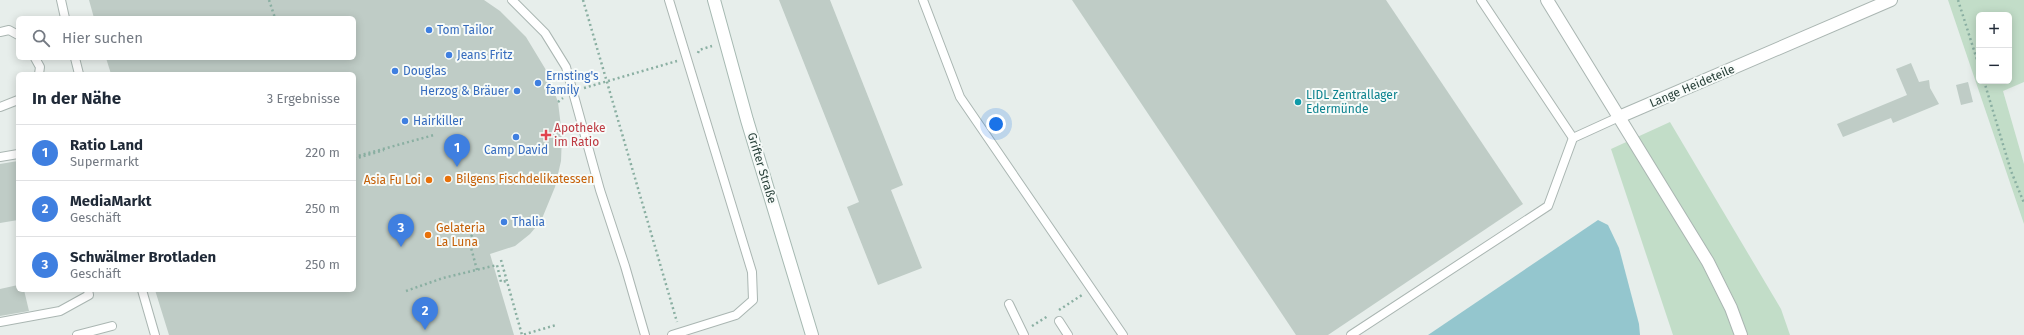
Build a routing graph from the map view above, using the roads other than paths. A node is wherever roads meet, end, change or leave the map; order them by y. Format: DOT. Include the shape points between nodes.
graph roads {
  1 [pos="61,0"];
  2 [pos="512,0"];
  3 [pos="669,0"];
  4 [pos="714,0"];
  5 [pos="923,0"];
  6 [pos="1481,0"];
  7 [pos="1548,0"];
  8 [pos="1891,0"];
  9 [pos="65,16"];
  10 [pos="0,32"];
  11 [pos="16,34"];
  12 [pos="36,60"];
  13 [pos="75,60"];
  14 [pos="39,72"];
  15 [pos="78,72"];
  16 [pos="16,101"];
  17 [pos="0,107"];
  18 [pos="1619,117"];
  19 [pos="1573,138"];
  20 [pos="16,154"];
  21 [pos="0,157"];
  22 [pos="88,292"];
  23 [pos="143,292"];
  24 [pos="1009,304"];
  25 [pos="1059,321"];
  26 [pos="0,322"];
  27 [pos="112,326"];
  28 [pos="676,334"];
  29 [pos="77,335"];
  30 [pos="155,335"];
  31 [pos="645,335"];
  32 [pos="812,335"];
  33 [pos="1024,335"];
  34 [pos="1068,335"];
  35 [pos="1123,335"];
  36 [pos="1351,335"];
  37 [pos="1741,335"];
  1 -- 9 [label="lane"];
  2 -- 31 [label="lane" via="545,33 566,67 600,190"];
  3 -- 28 [label="lane" via="752,272 753,300 736,315"];
  4 -- 32 [label="street, Grifter Straße" via="747,120"];
  5 -- 35 [label="lane" via="960,97"];
  6 -- 19 [label="lane"];
  7 -- 18 [label="street"];
  8 -- 18 [label="street, Lange Heideteile"];
  10 -- 11 [label="lane" via="10,30"];
  12 -- 14 [label="lane"];
  13 -- 15 [label="lane"];
  16 -- 17 [label="lane"];
  18 -- 19 [label="lane"];
  18 -- 37 [label="street" via="1708,262 1731,308"];
  19 -- 36 [label="lane" via="1548,206"];
  20 -- 21 [label="lane"];
  22 -- 26 [label="lane" via="89,295 60,311"];
  23 -- 30 [label="lane"];
  24 -- 33 [label="lane"];
  25 -- 34 [label="lane"];
  27 -- 29 [label="lane"];
}
